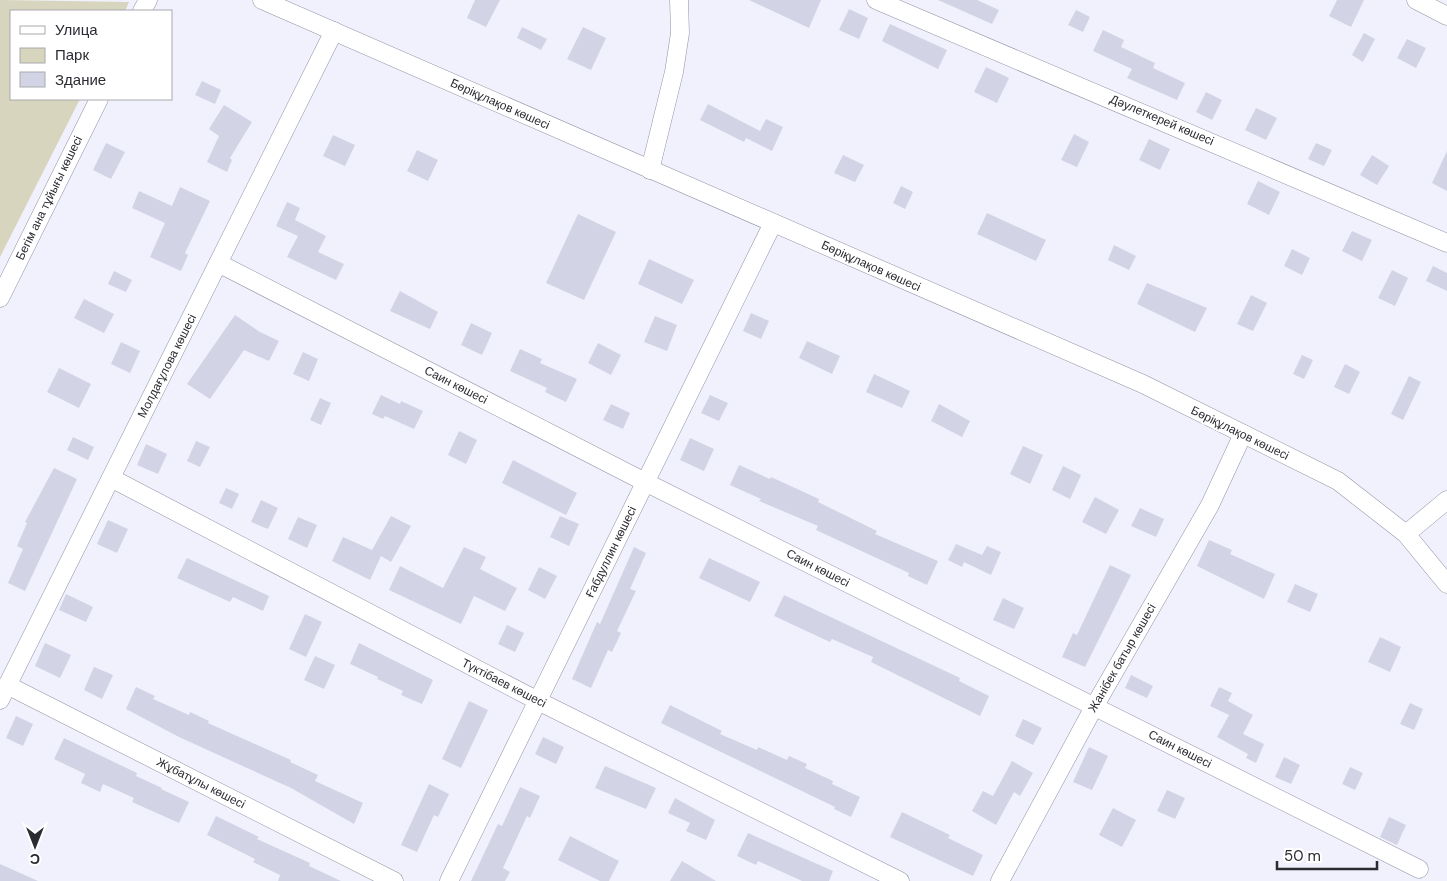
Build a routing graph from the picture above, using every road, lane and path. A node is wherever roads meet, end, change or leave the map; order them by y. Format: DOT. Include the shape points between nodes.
graph roads {
  1 [pos="262,0"];
  2 [pos="678,0"];
  3 [pos="876,0"];
  4 [pos="1416,0"];
  5 [pos="1447,16"];
  6 [pos="334,31"];
  7 [pos="99,100"];
  8 [pos="650,170"];
  9 [pos="773,223"];
  10 [pos="1447,243"];
  11 [pos="218,263"];
  12 [pos="0,298"];
  13 [pos="1243,434"];
  14 [pos="111,478"];
  15 [pos="645,482"];
  16 [pos="1447,500"];
  17 [pos="1406,534"];
  18 [pos="1447,584"];
  19 [pos="4,692"];
  20 [pos="538,701"];
  21 [pos="1094,707"];
  22 [pos="1419,869"];
  23 [pos="394,881"];
  24 [pos="449,881"];
  25 [pos="900,881"];
  26 [pos="1000,881"];
  1 -- 6 [label="street, Бөріқұлақов көшесі"];
  2 -- 8 [label="street" via="680,33 674,72"];
  3 -- 10 [label="street, Дәулеткерей көшесі"];
  4 -- 5 [label="street"];
  6 -- 8 [label="street, Бөріқұлақов көшесі"];
  6 -- 11 [label="street, Молдағұлова көшесі"];
  7 -- 12 [label="street, Бегім ана тұйығы көшесі"];
  8 -- 9 [label="street, Бөріқұлақов көшесі"];
  9 -- 13 [label="street, Бөріқұлақов көшесі" via="1142,384"];
  9 -- 15 [label="street, Ғабдуллин көшесі"];
  11 -- 14 [label="street, Молдағұлова көшесі"];
  11 -- 15 [label="street, Саин көшесі"];
  13 -- 17 [label="street, Бөріқұлақов көшесі" via="1338,481"];
  13 -- 21 [label="street, Жанібек батыр көшесі" via="1210,505"];
  14 -- 19 [label="street, Молдағұлова көшесі"];
  14 -- 20 [label="street, Түктібаев көшесі"];
  15 -- 20 [label="street, Ғабдуллин көшесі"];
  15 -- 21 [label="street, Саин көшесі"];
  16 -- 17 [label="street"];
  17 -- 18 [label="street, Бөріқұлақов көшесі"];
  19 -- 23 [label="street, Жұбатұлы көшесі"];
  20 -- 24 [label="street, Ғабдуллин көшесі"];
  20 -- 25 [label="street, Түктібаев көшесі"];
  21 -- 22 [label="street, Саин көшесі"];
  21 -- 26 [label="street, Жанібек батыр көшесі"];
}
